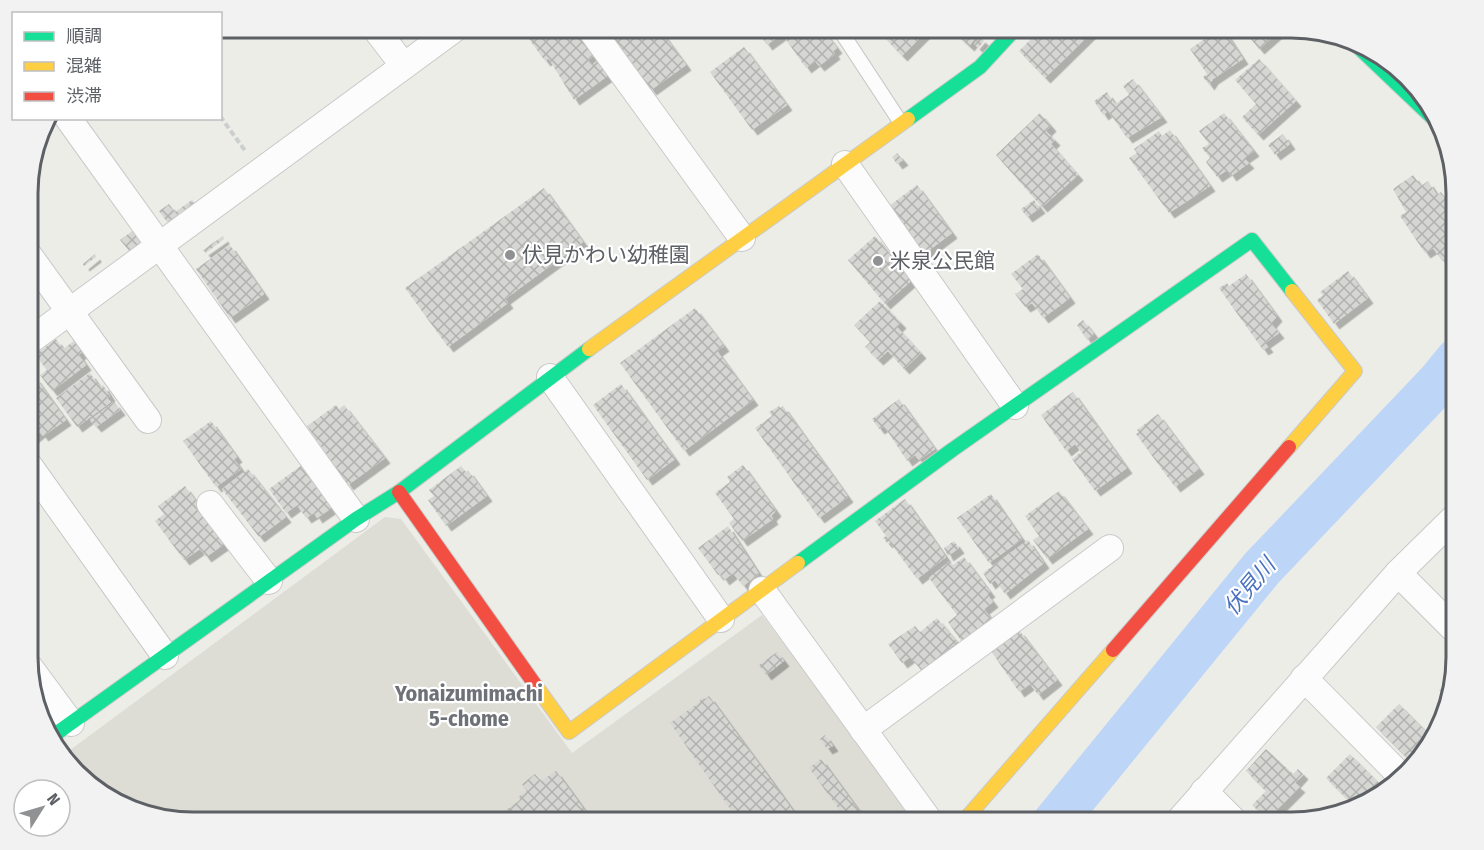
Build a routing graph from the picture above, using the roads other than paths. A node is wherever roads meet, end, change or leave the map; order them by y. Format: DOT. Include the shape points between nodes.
graph roads {
  1 [pos="382,37"];
  2 [pos="443,37"];
  3 [pos="595,37"];
  4 [pos="845,37"];
  5 [pos="1008,37"];
  6 [pos="1372,60"];
  7 [pos="404,66"];
  8 [pos="1419,105"];
  9 [pos="69,120"];
  10 [pos="901,123"];
  11 [pos="845,164"];
  12 [pos="742,238"];
  13 [pos="159,246"];
  14 [pos="37,266"];
  15 [pos="70,311"];
  16 [pos="37,335"];
  17 [pos="550,377"];
  18 [pos="1015,406"];
  19 [pos="148,420"];
  20 [pos="37,477"];
  21 [pos="399,492"];
  22 [pos="210,504"];
  23 [pos="356,519"];
  24 [pos="1446,526"];
  25 [pos="1110,548"];
  26 [pos="1398,573"];
  27 [pos="269,581"];
  28 [pos="762,590"];
  29 [pos="721,619"];
  30 [pos="1446,621"];
  31 [pos="165,656"];
  32 [pos="1304,678"];
  33 [pos="42,693"];
  34 [pos="863,730"];
  35 [pos="61,731"];
  36 [pos="1397,771"];
  37 [pos="1204,791"];
  38 [pos="923,812"];
  39 [pos="972,812"];
  40 [pos="1186,812"];
  41 [pos="1225,812"];
  1 -- 7 [label="street"];
  2 -- 7 [label="street"];
  3 -- 12 [label="street"];
  4 -- 10 [label="lane"];
  5 -- 10 [label="street" via="980,67"];
  6 -- 8 [label="street"];
  7 -- 13 [label="street"];
  9 -- 13 [label="street"];
  10 -- 11 [label="street"];
  11 -- 12 [label="street"];
  11 -- 18 [label="street"];
  12 -- 17 [label="street"];
  13 -- 15 [label="street"];
  13 -- 23 [label="street"];
  14 -- 15 [label="street"];
  15 -- 16 [label="street"];
  15 -- 19 [label="street"];
  17 -- 21 [label="street"];
  17 -- 29 [label="street"];
  18 -- 28 [label="street"];
  18 -- 39 [label="street" via="1252,240 1355,371"];
  20 -- 31 [label="street"];
  21 -- 23 [label="street"];
  21 -- 29 [label="street" via="569,732"];
  22 -- 27 [label="street"];
  23 -- 27 [label="street"];
  24 -- 26 [label="street"];
  25 -- 34 [label="street"];
  26 -- 30 [label="street"];
  26 -- 32 [label="street"];
  27 -- 31 [label="street"];
  28 -- 29 [label="street"];
  28 -- 34 [label="street"];
  31 -- 35 [label="street"];
  32 -- 36 [label="street"];
  32 -- 37 [label="street"];
  33 -- 35 [label="street"];
  34 -- 38 [label="street"];
  37 -- 40 [label="street"];
  37 -- 41 [label="street"];
}
